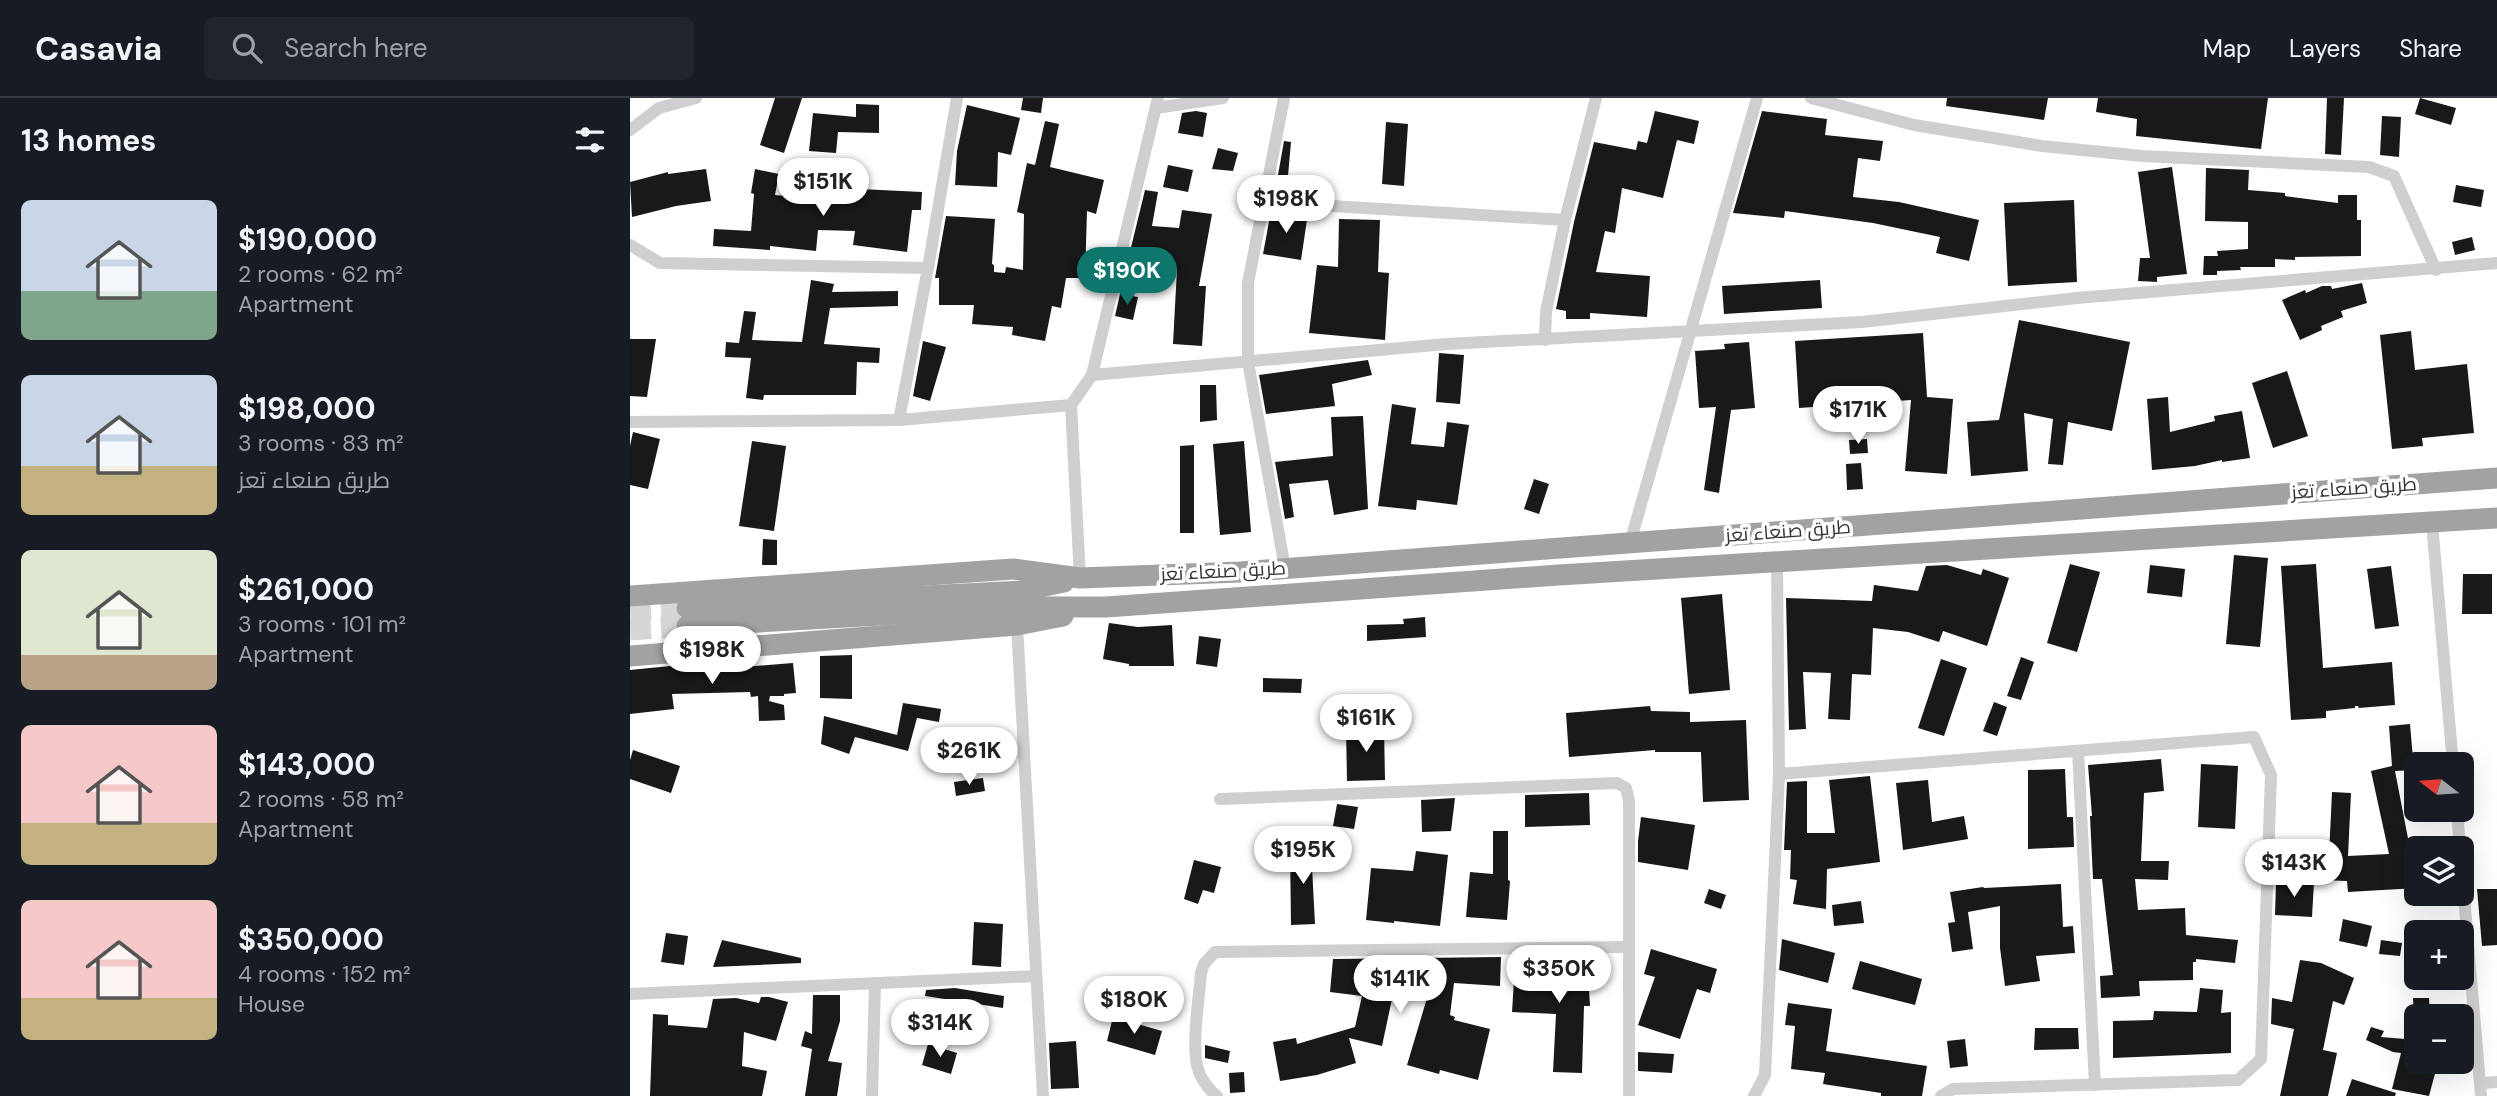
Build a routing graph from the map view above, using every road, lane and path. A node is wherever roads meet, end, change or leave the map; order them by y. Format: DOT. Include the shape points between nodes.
graph roads {
  1 [pos="696,98"];
  2 [pos="957,98"];
  3 [pos="1223,98"];
  4 [pos="1284,98"];
  5 [pos="1596,98"];
  6 [pos="1757,98"];
  7 [pos="1811,98"];
  8 [pos="658,103"];
  9 [pos="1157,103"];
  10 [pos="630,130"];
  11 [pos="1264,202"];
  12 [pos="1565,220"];
  13 [pos="630,245"];
  14 [pos="2497,263"];
  15 [pos="928,268"];
  16 [pos="2436,270"];
  17 [pos="1692,331"];
  18 [pos="1544,339"];
  19 [pos="1248,362"];
  20 [pos="1092,375"];
  21 [pos="1071,405"];
  22 [pos="899,421"];
  23 [pos="630,422"];
  24 [pos="2497,478"];
  25 [pos="2497,518"];
  26 [pos="2432,523"];
  27 [pos="1630,543"];
  28 [pos="1349,562"];
  29 [pos="1777,562"];
  30 [pos="1285,568"];
  31 [pos="1080,578"];
  32 [pos="1349,591"];
  33 [pos="630,596"];
  34 [pos="1106,607"];
  35 [pos="1017,625"];
  36 [pos="630,656"];
  37 [pos="2078,751"];
  38 [pos="2452,752"];
  39 [pos="1779,774"];
  40 [pos="1220,799"];
  41 [pos="2465,906"];
  42 [pos="1628,947"];
  43 [pos="1036,976"];
  44 [pos="875,983"];
  45 [pos="630,994"];
  46 [pos="2497,1082"];
  47 [pos="2095,1085"];
  48 [pos="2481,1089"];
  49 [pos="872,1096"];
  50 [pos="1043,1096"];
  51 [pos="1217,1096"];
  52 [pos="1629,1096"];
  53 [pos="1754,1096"];
  54 [pos="1941,1096"];
  1 -- 8 [label="street"];
  2 -- 15 [label="street"];
  3 -- 9 [label="street"];
  4 -- 11 [label="street"];
  5 -- 12 [label="street"];
  6 -- 17 [label="street"];
  7 -- 16 [label="street" via="1914,125 2042,146 2142,156 2369,167 2394,176"];
  8 -- 10 [label="street"];
  9 -- 20 [label="street"];
  11 -- 12 [label="street"];
  11 -- 19 [label="street" via="1248,283"];
  12 -- 18 [label="street"];
  13 -- 15 [label="street" via="660,263"];
  14 -- 16 [label="street"];
  15 -- 22 [label="street"];
  16 -- 17 [label="street" via="2077,298 1862,322"];
  17 -- 18 [label="street"];
  17 -- 27 [label="street"];
  18 -- 19 [label="street"];
  19 -- 20 [label="street"];
  19 -- 30 [label="street"];
  20 -- 21 [label="street"];
  21 -- 22 [label="street"];
  21 -- 31 [label="street"];
  22 -- 23 [label="street"];
  24 -- 27 [label="highway, طريق صنعاء تعز"];
  25 -- 26 [label="highway, طريق صنعاء تعز"];
  26 -- 29 [label="highway, طريق صنعاء تعز"];
  26 -- 38 [label="street"];
  27 -- 28 [label="highway, طريق صنعاء تعز"];
  28 -- 30 [label="highway, طريق صنعاء تعز"];
  28 -- 32 [label="highway"];
  29 -- 32 [label="highway, طريق صنعاء تعز"];
  29 -- 39 [label="street"];
  30 -- 31 [label="highway, طريق صنعاء تعز"];
  31 -- 33 [label="highway, طريق صنعاء تعز" via="1013,569"];
  31 -- 34 [label="highway, طريق صنعاء تعز" via="1021,591 687,617"];
  32 -- 34 [label="highway, طريق صنعاء تعز"];
  34 -- 35 [label="highway, طريق صنعاء تعز"];
  35 -- 36 [label="highway, طريق صنعاء تعز"];
  35 -- 43 [label="street"];
  37 -- 39 [label="street"];
  37 -- 47 [label="street"];
  37 -- 47 [label="street" via="2255,737 2271,775 2261,1059 2238,1080"];
  39 -- 53 [label="street" via="1765,1075"];
  40 -- 42 [label="street" via="1617,783 1626,788 1629,801"];
  41 -- 48 [label="street"];
  42 -- 51 [label="street" via="1215,952 1201,973 1196,1045 1198,1070"];
  42 -- 52 [label="street"];
  43 -- 44 [label="street"];
  43 -- 50 [label="street"];
  44 -- 45 [label="street"];
  44 -- 49 [label="street"];
  46 -- 48 [label="street"];
  47 -- 54 [label="street" via="1953,1089"];
}
